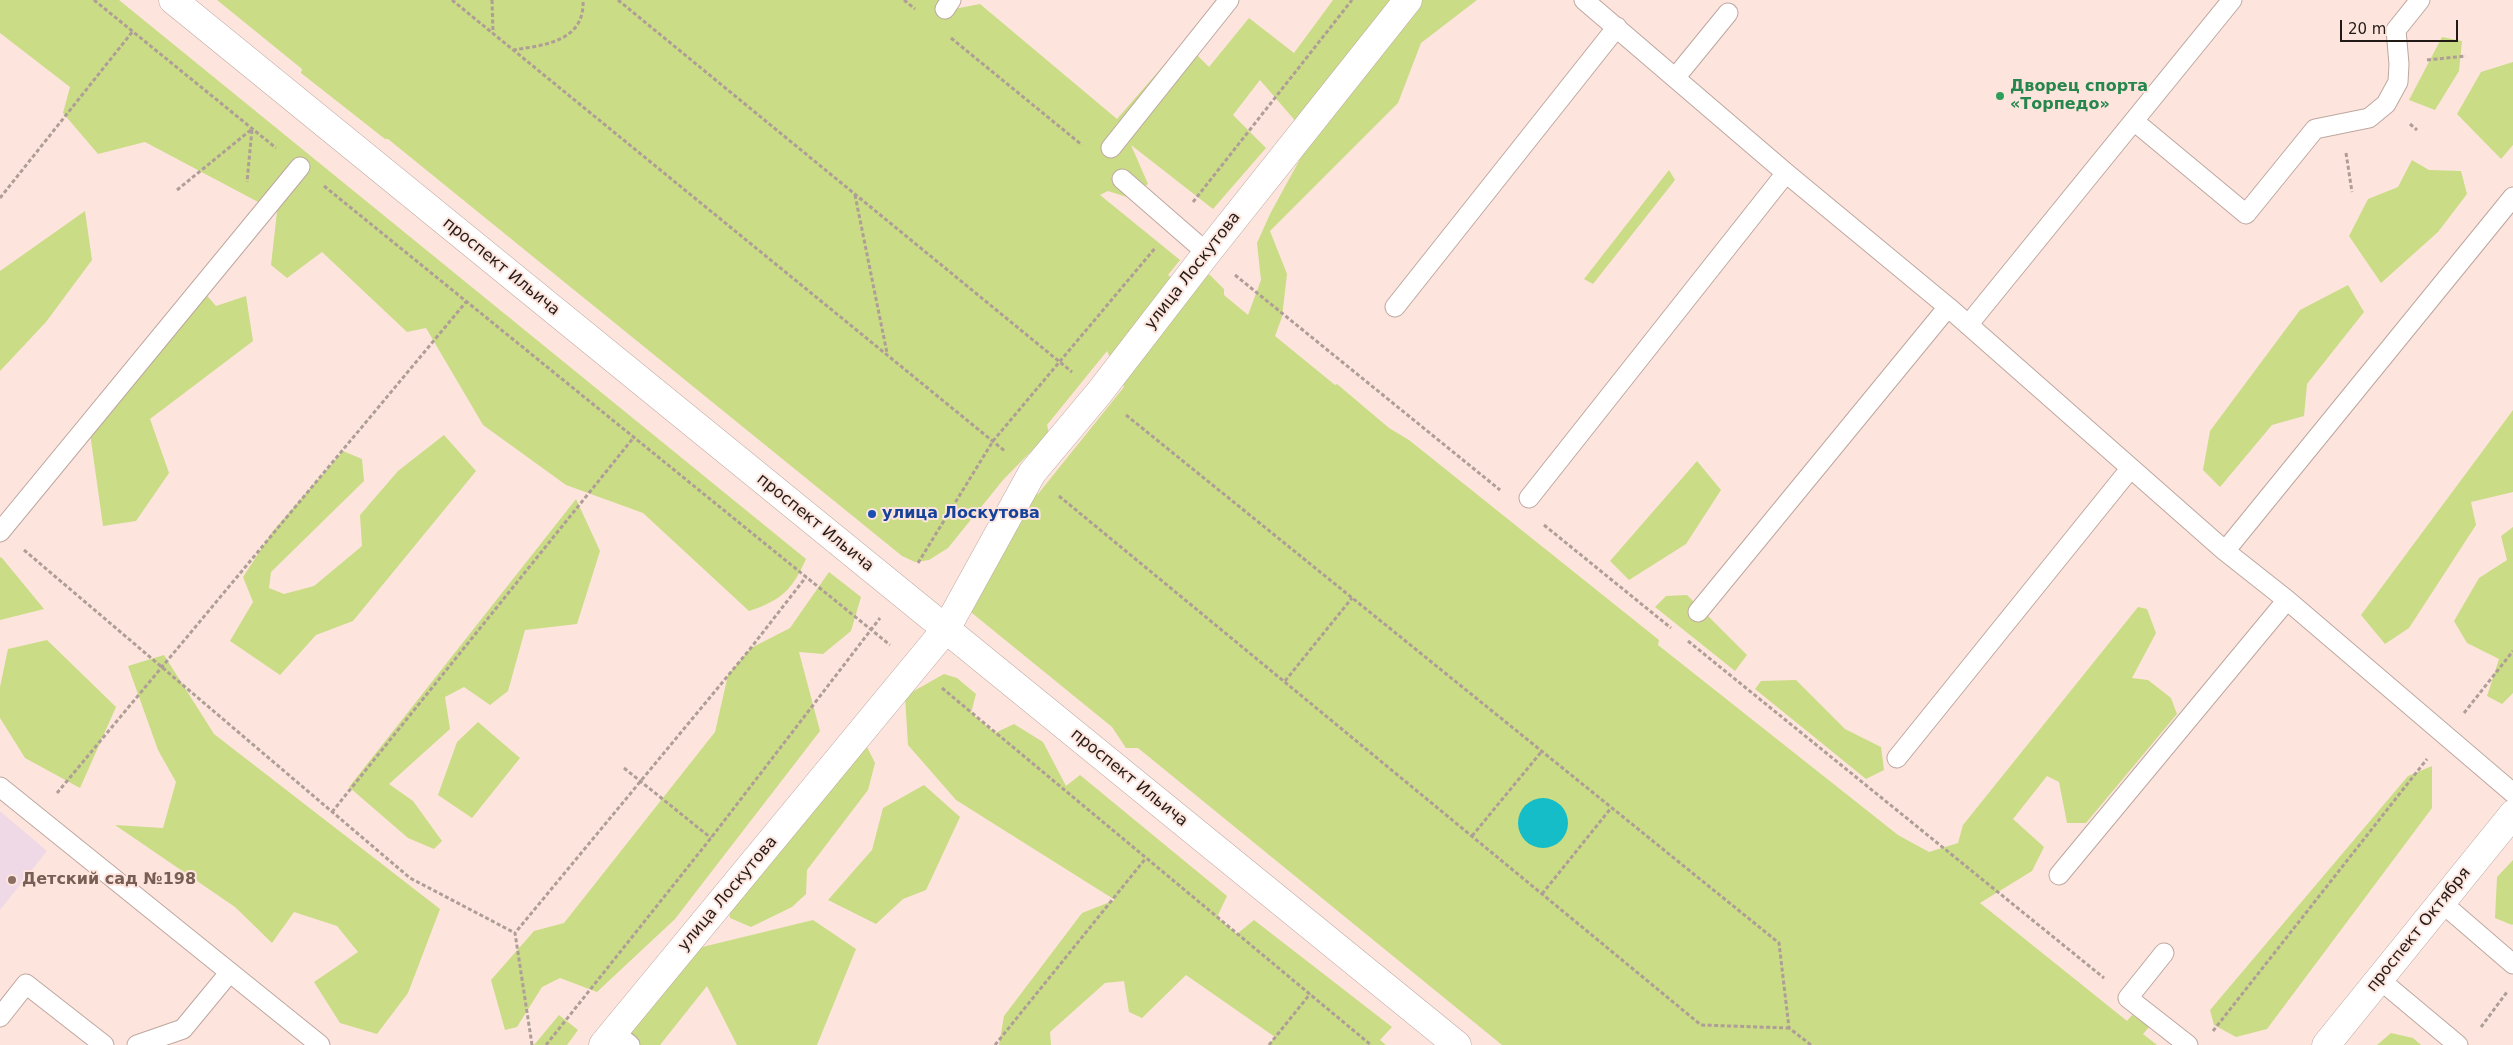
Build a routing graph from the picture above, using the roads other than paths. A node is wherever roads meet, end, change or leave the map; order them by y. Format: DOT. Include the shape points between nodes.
graph roads {
  1 [pos="174,0"];
  2 [pos="1230,0"];
  3 [pos="1408,0"];
  4 [pos="1584,0"];
  5 [pos="2232,0"];
  6 [pos="2420,0"];
  7 [pos="1728,13"];
  8 [pos="1617,28"];
  9 [pos="1675,78"];
  10 [pos="2134,121"];
  11 [pos="1110,148"];
  12 [pos="300,167"];
  13 [pos="1786,173"];
  14 [pos="1122,179"];
  15 [pos="2513,197"];
  16 [pos="1207,252"];
  17 [pos="1395,307"];
  18 [pos="1948,307"];
  19 [pos="1968,325"];
  20 [pos="2130,469"];
  21 [pos="1529,498"];
  22 [pos="0,531"];
  23 [pos="2225,551"];
  24 [pos="2287,600"];
  25 [pos="1698,612"];
  26 [pos="946,629"];
  27 [pos="1898,758"];
  28 [pos="0,787"];
  29 [pos="2513,793"];
  30 [pos="2513,814"];
  31 [pos="2059,875"];
  32 [pos="2441,902"];
  33 [pos="2164,953"];
  34 [pos="2513,964"];
  35 [pos="230,972"];
  36 [pos="2379,979"];
  37 [pos="0,1017"];
  38 [pos="615,1041"];
  39 [pos="2187,1044"];
  40 [pos="104,1045"];
  41 [pos="137,1045"];
  42 [pos="320,1045"];
  43 [pos="1456,1045"];
  44 [pos="2326,1045"];
  45 [pos="2458,1045"];
  1 -- 26 [label="street, проспект Ильича"];
  2 -- 11 [label="lane"];
  3 -- 16 [label="street, улица Лоскутова"];
  4 -- 8 [label="lane"];
  5 -- 10 [label="lane"];
  6 -- 10 [label="lane" via="2396,30 2400,64 2398,82 2386,104 2369,118 2315,129 2246,214"];
  7 -- 9 [label="lane"];
  8 -- 9 [label="lane"];
  8 -- 17 [label="lane"];
  9 -- 13 [label="lane"];
  10 -- 19 [label="lane"];
  12 -- 22 [label="lane"];
  13 -- 18 [label="lane"];
  13 -- 21 [label="lane"];
  14 -- 16 [label="lane"];
  15 -- 23 [label="lane"];
  16 -- 26 [label="street, улица Лоскутова" via="1099,394 1032,473"];
  18 -- 19 [label="lane"];
  18 -- 25 [label="lane"];
  19 -- 20 [label="lane"];
  20 -- 23 [label="lane"];
  20 -- 27 [label="lane"];
  23 -- 24 [label="lane"];
  24 -- 29 [label="lane"];
  24 -- 31 [label="lane"];
  26 -- 38 [label="street, улица Лоскутова"];
  26 -- 43 [label="street, проспект Ильича"];
  28 -- 35 [label="lane"];
  30 -- 32 [label="street, проспект Октября"];
  32 -- 34 [label="lane"];
  32 -- 36 [label="street, проспект Октября"];
  33 -- 39 [label="lane" via="2128,998"];
  35 -- 41 [label="lane" via="183,1029"];
  35 -- 42 [label="lane"];
  36 -- 44 [label="street, проспект Октября"];
  36 -- 45 [label="lane"];
  37 -- 40 [label="lane" via="26,984"];
}
